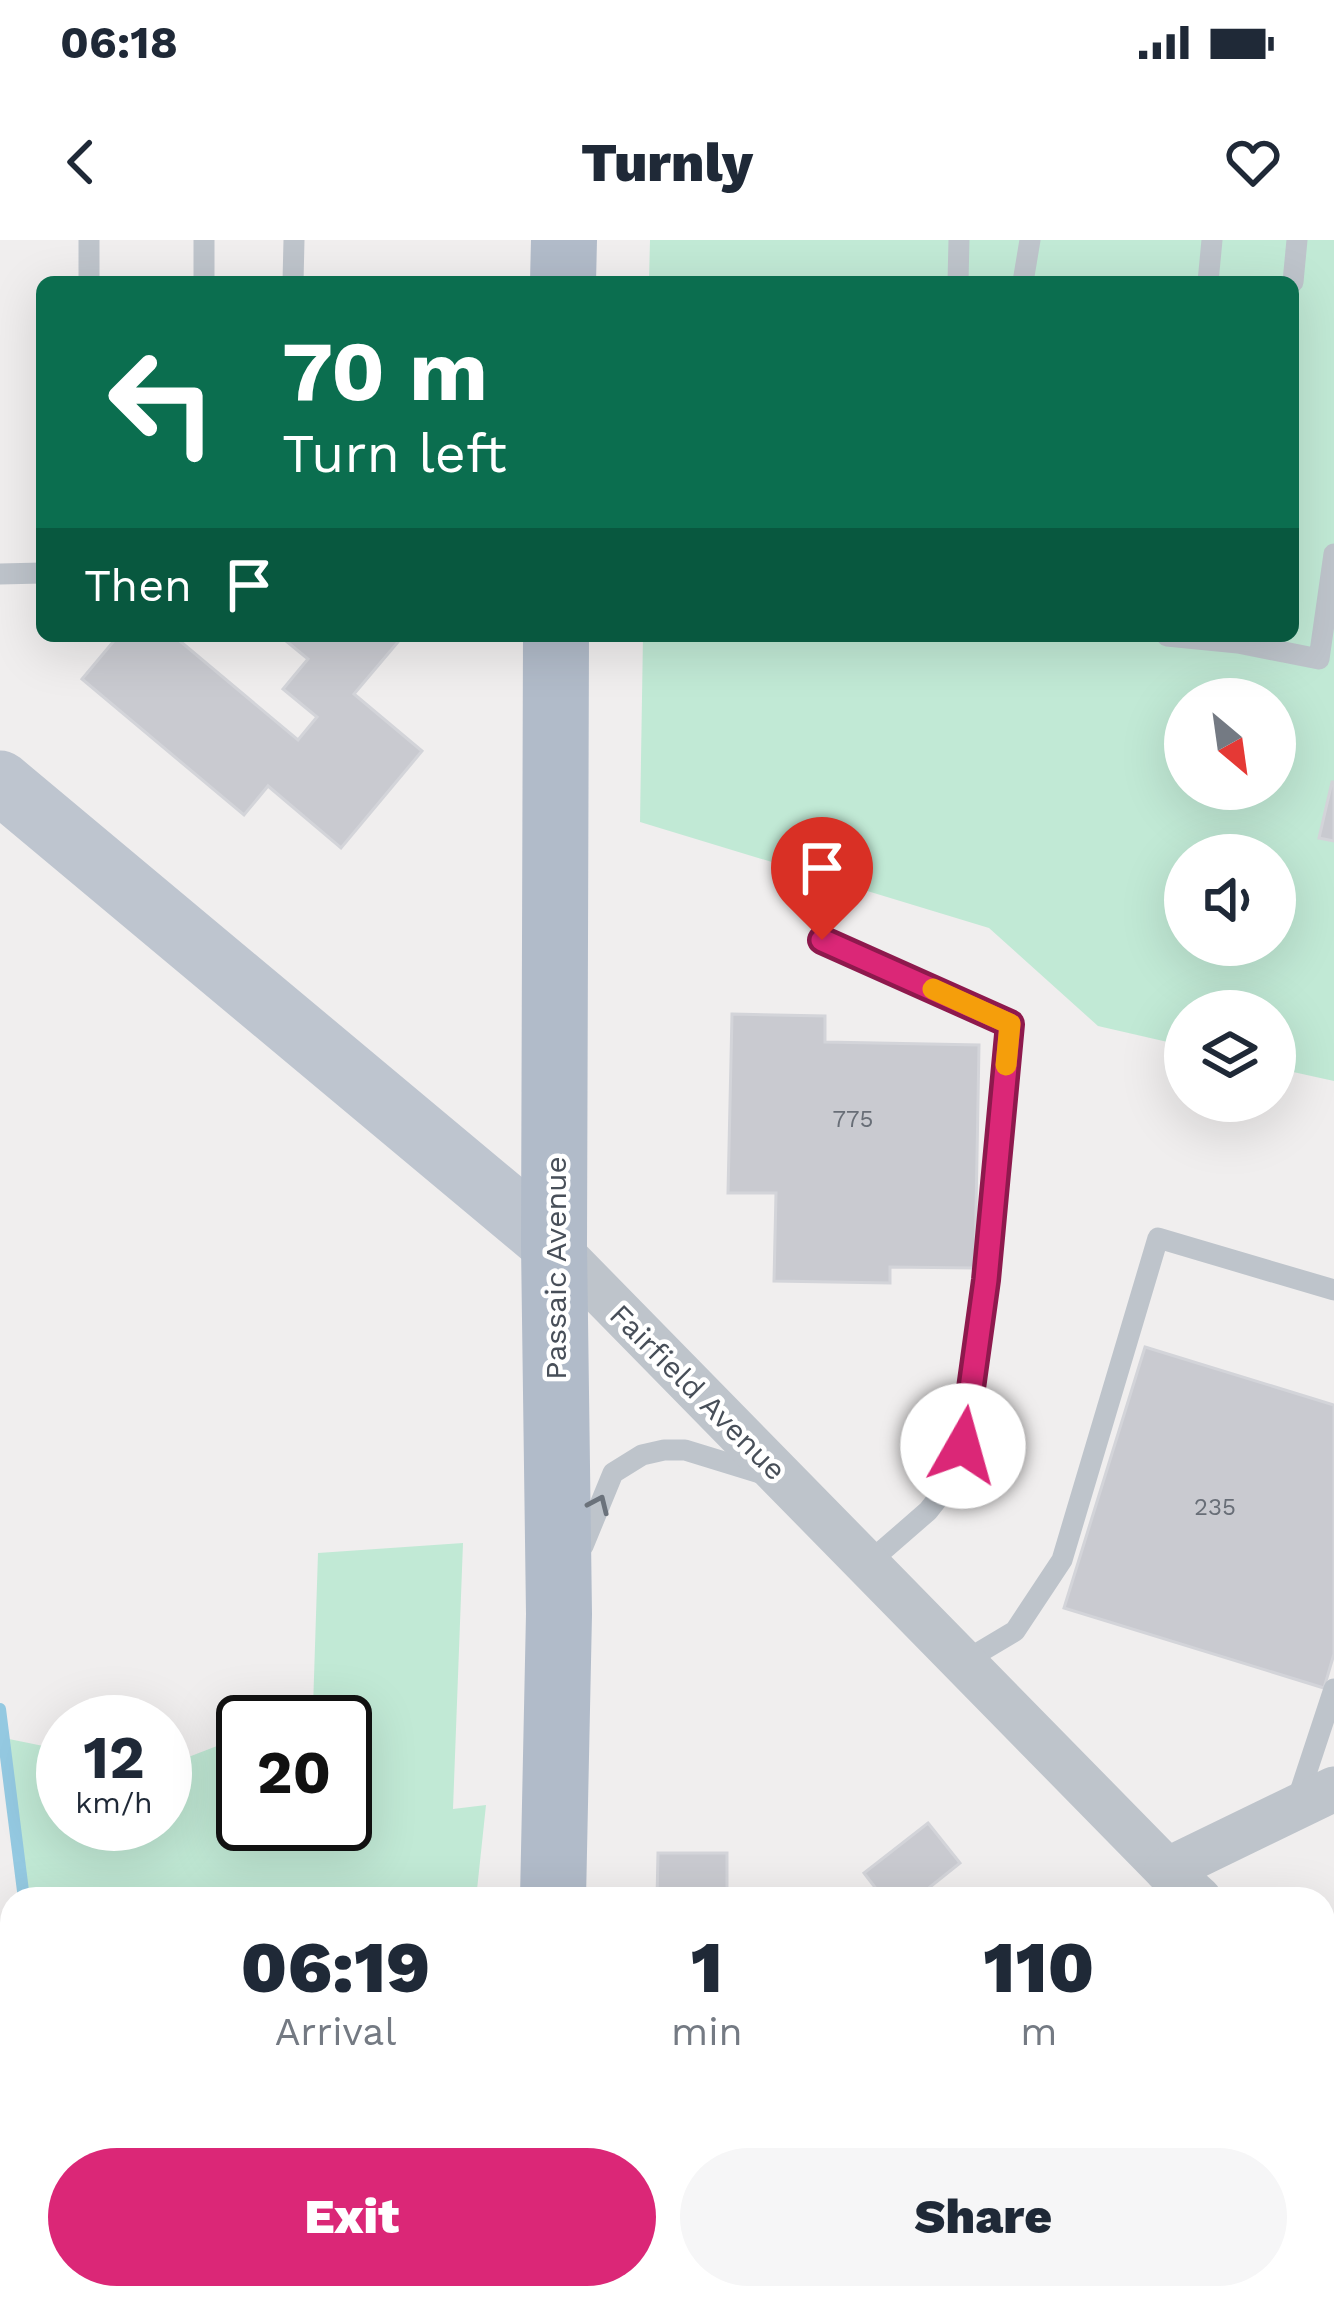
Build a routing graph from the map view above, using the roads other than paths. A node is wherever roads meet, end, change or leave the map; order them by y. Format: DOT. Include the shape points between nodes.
graph roads {
  1 [pos="89,240"];
  2 [pos="204,240"];
  3 [pos="294,240"];
  4 [pos="564,240"];
  5 [pos="959,240"];
  6 [pos="1030,240"];
  7 [pos="1213,240"];
  8 [pos="1297,240"];
  9 [pos="89,276"];
  10 [pos="204,276"];
  11 [pos="293,276"];
  12 [pos="562,276"];
  13 [pos="958,276"];
  14 [pos="1024,276"];
  15 [pos="1209,276"];
  16 [pos="1294,276"];
  17 [pos="1334,554"];
  18 [pos="36,573"];
  19 [pos="0,574"];
  20 [pos="556,642"];
  21 [pos="1247,642"];
  22 [pos="0,782"];
  23 [pos="822,940"];
  24 [pos="554,1246"];
  25 [pos="1334,1290"];
  26 [pos="785,1481"];
  27 [pos="867,1564"];
  28 [pos="559,1614"];
  29 [pos="963,1662"];
  30 [pos="1334,1689"];
  31 [pos="1315,1798"];
  32 [pos="1183,1885"];
  33 [pos="553,1887"];
  1 -- 9 [label="lane"];
  2 -- 10 [label="lane"];
  3 -- 11 [label="lane"];
  4 -- 12 [label="main road"];
  5 -- 13 [label="lane"];
  6 -- 14 [label="lane"];
  7 -- 15 [label="lane"];
  8 -- 16 [label="lane"];
  17 -- 21 [label="lane" via="1318,659"];
  18 -- 19 [label="lane"];
  20 -- 24 [label="main road, Passaic Avenue"];
  22 -- 24 [label="street, Fairfield Avenue"];
  23 -- 27 [label="lane" via="1010,1024 963,1446 954,1478 928,1511"];
  24 -- 26 [label="street, Fairfield Avenue"];
  24 -- 28 [label="main road, Passaic Avenue"];
  25 -- 29 [label="lane" via="1158,1238 1062,1560 1016,1631"];
  26 -- 27 [label="street, Fairfield Avenue"];
  28 -- 26 [label="lane, one-way" via="591,1521 613,1473 628,1462 685,1450"];
  27 -- 29 [label="street, Fairfield Avenue"];
  28 -- 33 [label="main road, Passaic Avenue"];
  29 -- 32 [label="street, Fairfield Avenue"];
  30 -- 31 [label="lane"];
  31 -- 32 [label="street"];
}
